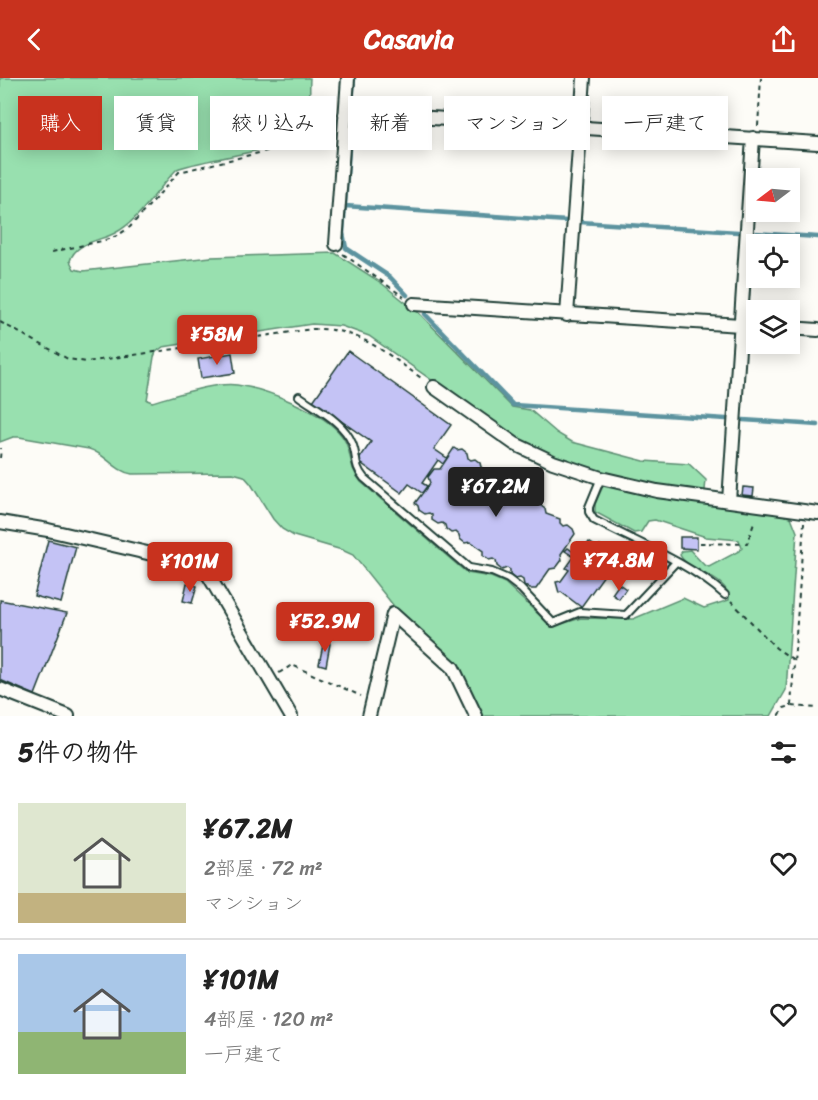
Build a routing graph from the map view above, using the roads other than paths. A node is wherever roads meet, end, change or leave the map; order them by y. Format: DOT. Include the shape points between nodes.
graph roads {
  1 [pos="348,78"];
  2 [pos="585,78"];
  3 [pos="584,96"];
  4 [pos="345,114"];
  5 [pos="444,119"];
  6 [pos="590,129"];
  7 [pos="755,139"];
  8 [pos="818,143"];
  9 [pos="579,150"];
  10 [pos="336,244"];
  11 [pos="414,304"];
  12 [pos="567,315"];
  13 [pos="741,325"];
  14 [pos="746,325"];
  15 [pos="800,329"];
  16 [pos="818,330"];
  17 [pos="434,387"];
  18 [pos="300,396"];
  19 [pos="601,478"];
  20 [pos="729,501"];
  21 [pos="818,513"];
  22 [pos="0,522"];
  23 [pos="675,562"];
  24 [pos="725,595"];
  25 [pos="0,689"];
  26 [pos="50,713"];
  27 [pos="68,716"];
  28 [pos="291,716"];
  29 [pos="369,716"];
  30 [pos="476,716"];
  1 -- 4 [label="street"];
  2 -- 3 [label="street"];
  4 -- 5 [label="street"];
  4 -- 10 [label="street"];
  6 -- 7 [label="street"];
  7 -- 8 [label="street"];
  7 -- 13 [label="street"];
  9 -- 12 [label="street"];
  11 -- 12 [label="street"];
  12 -- 13 [label="street"];
  13 -- 14 [label="street"];
  13 -- 20 [label="street"];
  15 -- 16 [label="street"];
  17 -- 19 [label="street" via="527,452"];
  18 -- 23 [label="lane" via="346,432 352,441 358,471 364,478 469,568 508,579 553,623 580,612 626,615"];
  19 -- 20 [label="street"];
  19 -- 23 [label="lane" via="589,507 594,520"];
  20 -- 21 [label="street"];
  22 -- 28 [label="street" via="199,565"];
  23 -- 24 [label="lane" via="710,581"];
  25 -- 26 [label="street"];
  26 -- 27 [label="street"];
  29 -- 30 [label="street" via="393,614 453,668"];
}
